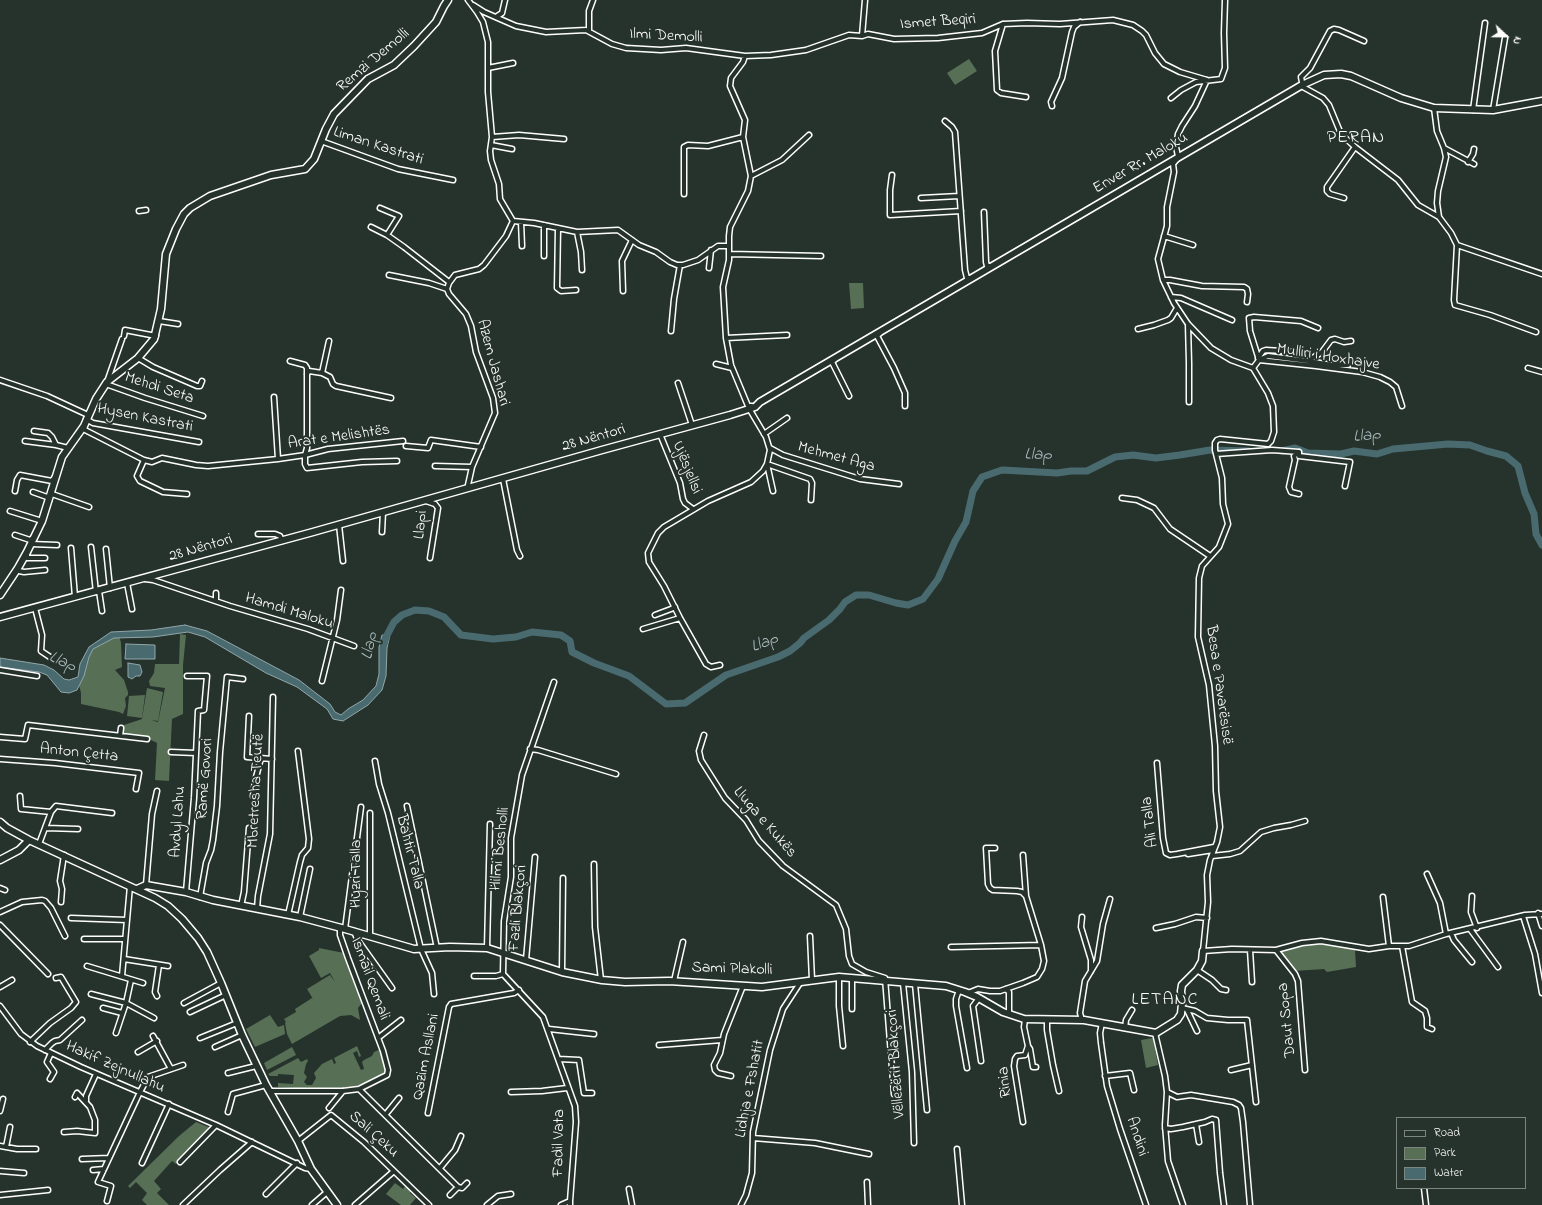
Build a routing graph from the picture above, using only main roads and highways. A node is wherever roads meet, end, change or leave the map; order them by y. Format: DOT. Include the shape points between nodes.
graph roads {
  1 [pos="448,0"];
  2 [pos="1542,101"];
  3 [pos="755,407"];
  4 [pos="0,595"];
  5 [pos="0,617"];
  6 [pos="0,822"];
  7 [pos="29,840"];
  8 [pos="1,858"];
  9 [pos="137,889"];
  10 [pos="1204,947"];
  11 [pos="503,953"];
  12 [pos="337,1205"];
  1 -- 4 [label="main road, Remzi Demolli" via="436,22 414,46 394,65 368,79 347,99 331,119 314,159 305,169 272,175 210,196 184,214 166,254 156,336 138,358 107,383 62,457 42,521 18,568"];
  2 -- 3 [label="main road, Enver Rr. Maloku" via="1493,110 1434,108 1401,98 1352,76 1324,75 1302,85"];
  3 -- 5 [label="main road, 28 Nëntori" via="426,501"];
  6 -- 7 [label="main road"];
  7 -- 8 [label="main road" via="19,850"];
  7 -- 9 [label="main road"];
  9 -- 11 [label="main road, Hyzri Talla" via="146,885 186,892 343,928 414,949 487,948"];
  9 -- 12 [label="main road" via="166,904 182,919 205,948 256,1066 311,1169"];
  10 -- 11 [label="main road, Sami Plakolli" via="1202,961 1197,970 1182,985 1185,1009 1177,1020 1155,1033 1082,1020 1025,1019 1008,1014 968,993 946,986 839,977 762,987 674,981 625,982 562,972"];
}
